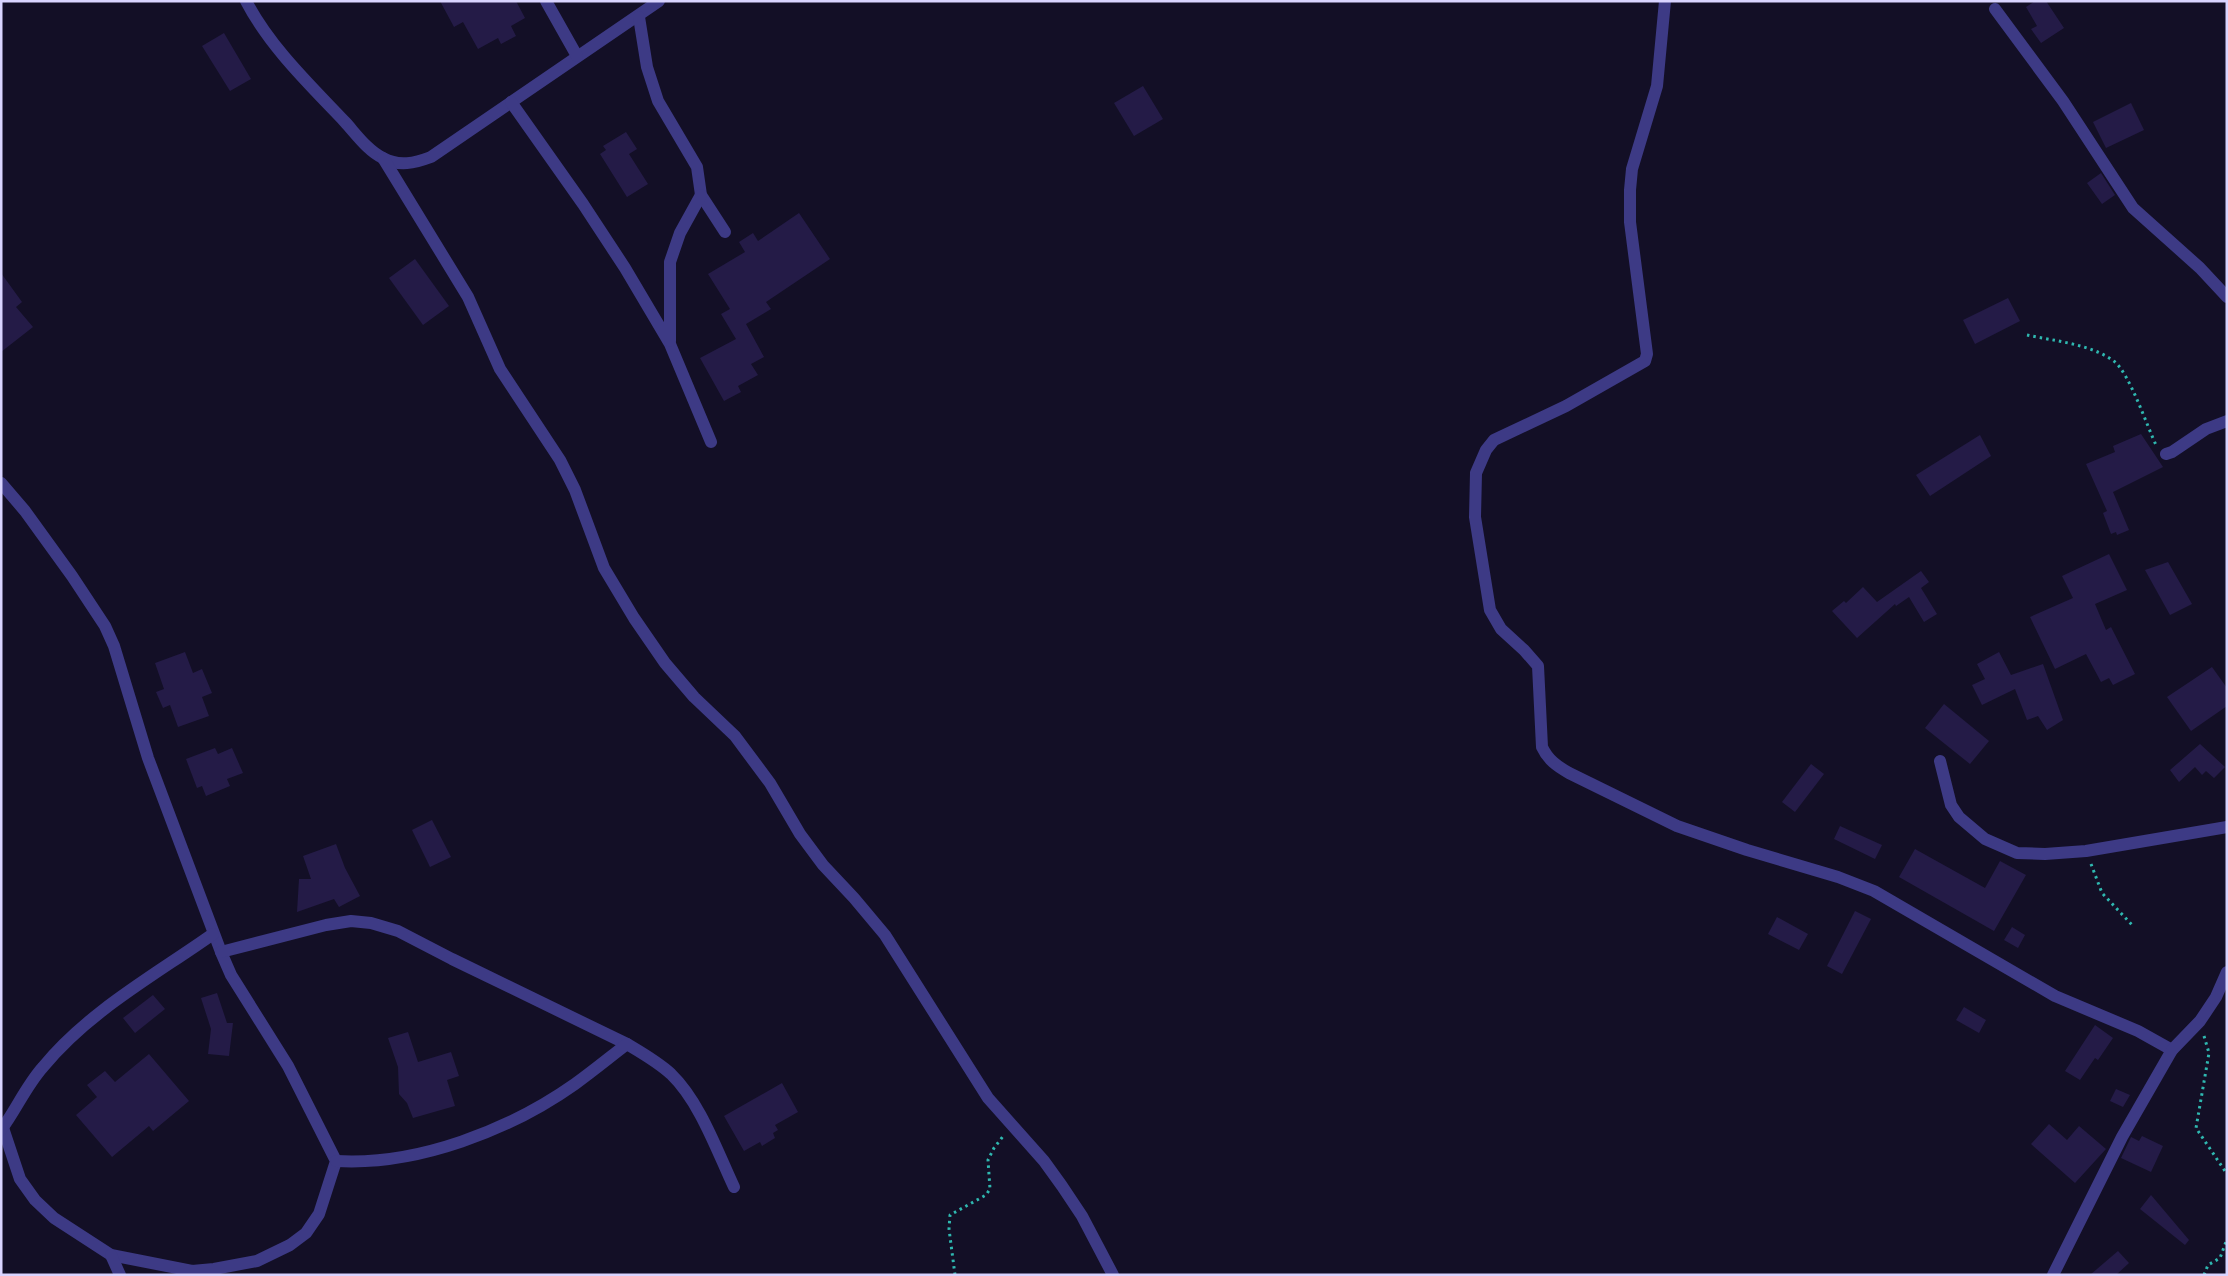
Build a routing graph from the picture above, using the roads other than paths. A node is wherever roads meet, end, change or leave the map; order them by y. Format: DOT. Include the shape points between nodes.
graph roads {
  1 [pos="246,1"];
  2 [pos="546,1"];
  3 [pos="659,1"];
  4 [pos="1665,1"];
  5 [pos="1995,8"];
  6 [pos="639,17"];
  7 [pos="577,56"];
  8 [pos="511,102"];
  9 [pos="383,158"];
  10 [pos="701,194"];
  11 [pos="725,232"];
  12 [pos="2227,297"];
  13 [pos="670,344"];
  14 [pos="2227,421"];
  15 [pos="711,442"];
  16 [pos="2166,454"];
  17 [pos="1,483"];
  18 [pos="1940,761"];
  19 [pos="2227,827"];
  20 [pos="213,934"];
  21 [pos="221,952"];
  22 [pos="2227,972"];
  23 [pos="627,1044"];
  24 [pos="2172,1050"];
  25 [pos="2,1129"];
  26 [pos="336,1161"];
  27 [pos="734,1187"];
  28 [pos="111,1256"];
  29 [pos="120,1275"];
  30 [pos="1113,1275"];
  31 [pos="2054,1275"];
  1 -- 9 [label="street" via="281,54"];
  2 -- 7 [label="street"];
  3 -- 6 [label="street"];
  4 -- 24 [label="street" via="1657,86 1632,169 1630,190 1630,222 1647,354 1645,360 1566,406 1494,440 1476,473 1475,517 1490,610 1501,629 1538,666 1542,747 1551,761 1569,773 1677,826 1838,876 1874,891 2055,996 2138,1031"];
  5 -- 12 [label="street" via="2063,101 2130,203 2211,278"];
  6 -- 7 [label="street"];
  6 -- 10 [label="street" via="651,82 658,101 697,167"];
  7 -- 8 [label="street"];
  8 -- 9 [label="street" via="431,157 415,163 398,163"];
  8 -- 13 [label="street" via="599,228"];
  9 -- 30 [label="street" via="468,297 500,369 560,460 575,490 604,568 634,618 665,663 735,736 770,783 817,857 885,935 988,1098 1062,1186"];
  10 -- 11 [label="street"];
  10 -- 13 [label="street" via="680,233 670,262"];
  13 -- 15 [label="street"];
  14 -- 16 [label="street" via="2206,429"];
  17 -- 20 [label="street" via="66,568 105,626 148,758"];
  18 -- 19 [label="street" via="1951,805 1960,817 1985,838 2017,853 2086,851"];
  20 -- 21 [label="street"];
  20 -- 25 [label="street" via="78,1030 42,1067"];
  21 -- 23 [label="street" via="326,925 351,921 371,923 398,931"];
  21 -- 26 [label="street" via="231,975 288,1066"];
  22 -- 24 [label="street" via="2200,1021"];
  23 -- 26 [label="street" via="575,1084 484,1134 399,1158 362,1163"];
  23 -- 27 [label="street" via="672,1075 689,1098"];
  24 -- 31 [label="street" via="2122,1137"];
  25 -- 28 [label="street" via="20,1179 35,1200 54,1218"];
  26 -- 28 [label="street" via="319,1214 306,1233 257,1261 192,1270"];
  28 -- 29 [label="street"];
}
